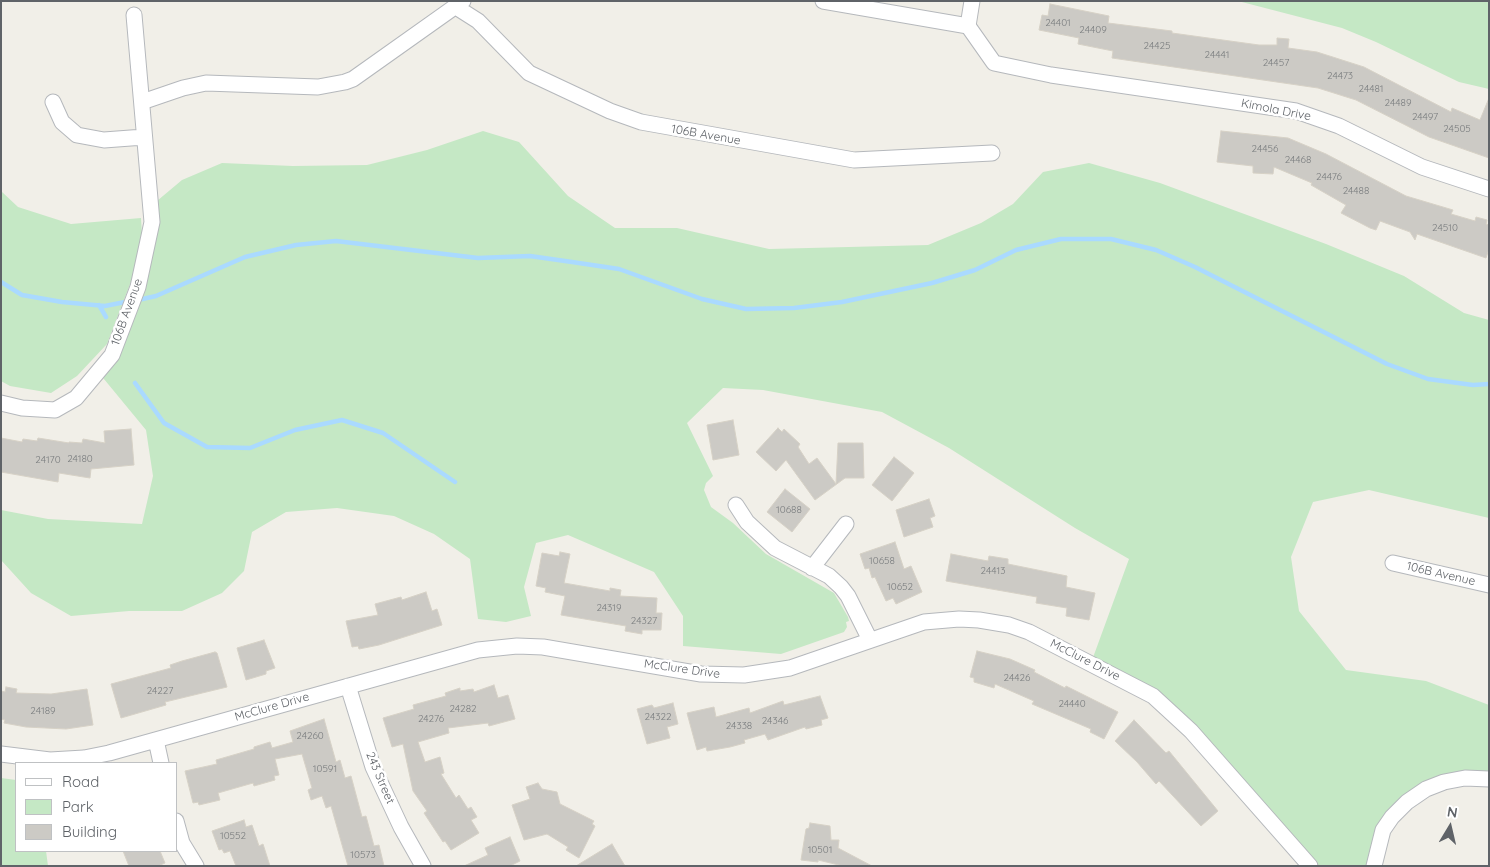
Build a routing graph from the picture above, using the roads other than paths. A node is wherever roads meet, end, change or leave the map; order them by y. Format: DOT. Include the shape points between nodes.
graph roads {
  1 [pos="823,1"];
  2 [pos="972,1"];
  3 [pos="460,4"];
  4 [pos="134,15"];
  5 [pos="968,26"];
  6 [pos="53,102"];
  7 [pos="142,102"];
  8 [pos="144,137"];
  9 [pos="992,153"];
  10 [pos="1489,190"];
  11 [pos="1,403"];
  12 [pos="736,505"];
  13 [pos="846,524"];
  14 [pos="1393,563"];
  15 [pos="812,568"];
  16 [pos="1489,585"];
  17 [pos="870,640"];
  18 [pos="348,686"];
  19 [pos="156,740"];
  20 [pos="1,754"];
  21 [pos="161,762"];
  22 [pos="1489,779"];
  23 [pos="178,828"];
  24 [pos="196,866"];
  25 [pos="424,866"];
  26 [pos="1310,866"];
  27 [pos="1374,866"];
  1 -- 5 [label="street"];
  2 -- 5 [label="street"];
  3 -- 7 [label="street, 106B Avenue" via="345,82 318,87 206,83"];
  3 -- 9 [label="street, 106B Avenue" via="529,73 641,122 854,160"];
  4 -- 7 [label="street, 106B Avenue"];
  5 -- 10 [label="street, Kimola Drive" via="994,63 1051,75 1296,112 1339,126 1422,167"];
  6 -- 8 [label="street" via="62,122 77,135 104,140"];
  7 -- 8 [label="street, 106B Avenue"];
  8 -- 11 [label="street, 106B Avenue" via="151,206 150,236 138,287 112,355 76,398 55,410"];
  12 -- 15 [label="street" via="760,536"];
  13 -- 15 [label="street"];
  14 -- 16 [label="street, 106B Avenue"];
  15 -- 17 [label="street" via="829,576 845,591"];
  17 -- 18 [label="street, McClure Drive" via="790,668 737,675 701,674 552,648 502,647 464,653"];
  17 -- 26 [label="street, McClure Drive" via="934,621 990,621 1029,632 1123,679 1174,713"];
  18 -- 19 [label="street, McClure Drive"];
  18 -- 25 [label="street, 243 Street" via="373,767"];
  19 -- 20 [label="street, McClure Drive" via="84,758 37,759"];
  19 -- 21 [label="street"];
  22 -- 27 [label="street" via="1449,780 1414,797 1386,826"];
  23 -- 24 [label="street" via="182,844"];
}
